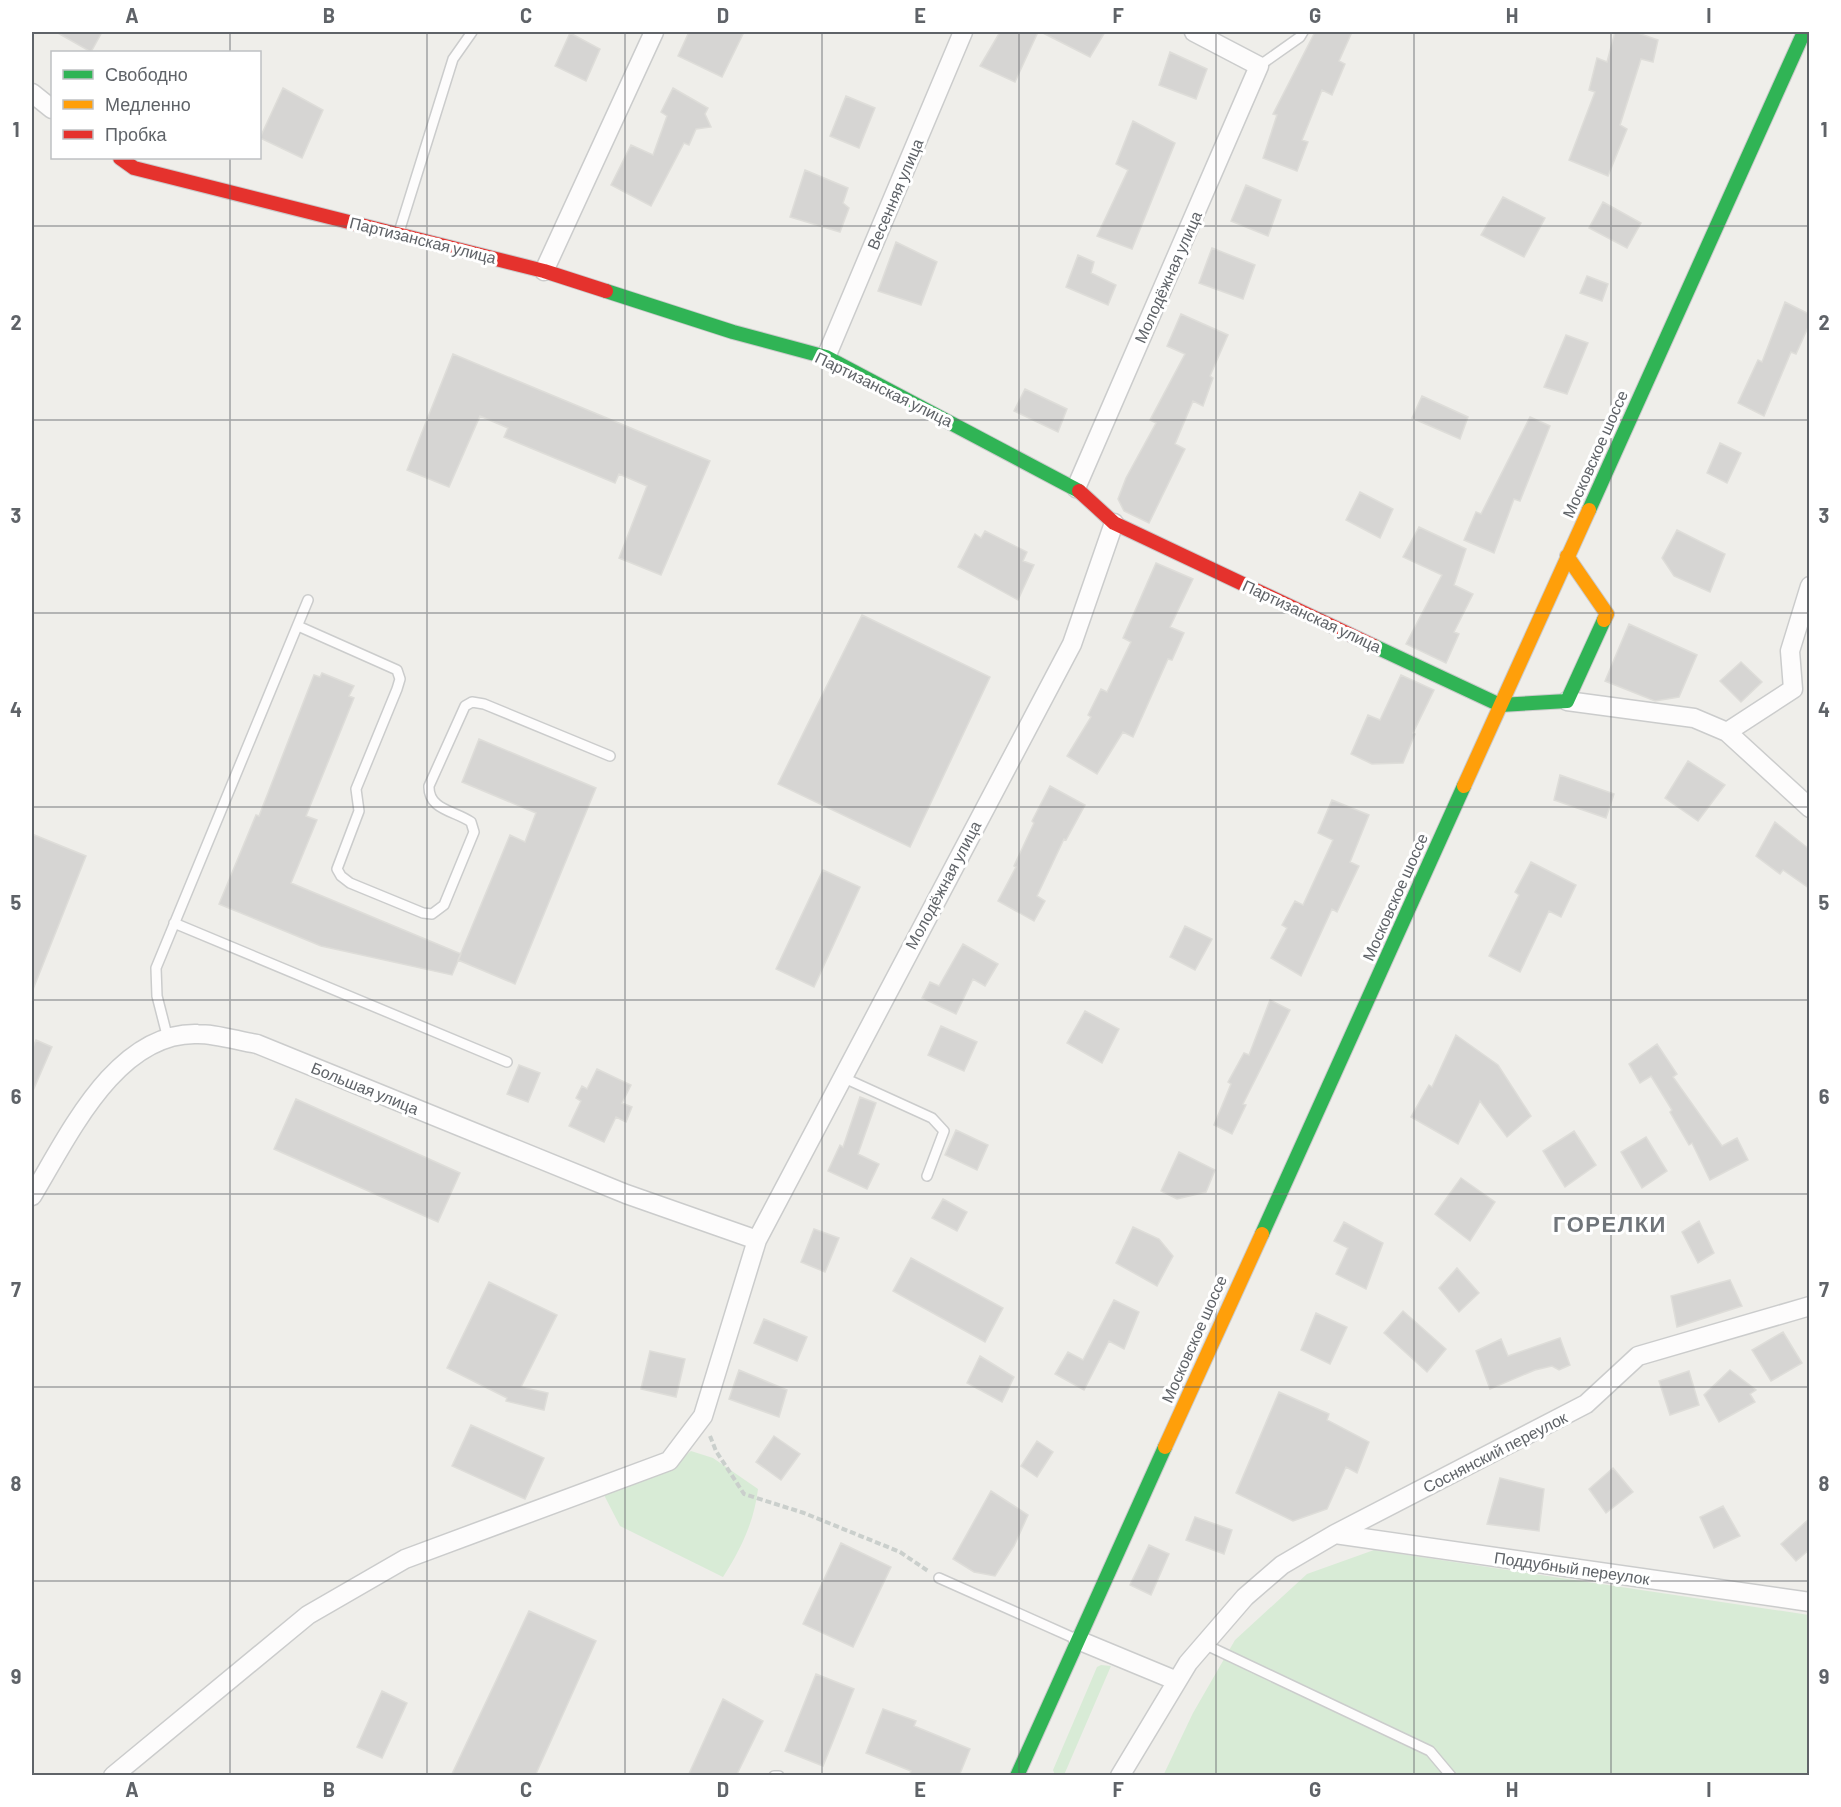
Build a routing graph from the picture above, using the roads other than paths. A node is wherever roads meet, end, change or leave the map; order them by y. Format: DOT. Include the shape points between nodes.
graph roads {
  1 [pos="472,32"];
  2 [pos="963,32"];
  3 [pos="1194,32"];
  4 [pos="1303,32"];
  5 [pos="1804,32"];
  6 [pos="650,34"];
  7 [pos="1260,66"];
  8 [pos="32,93"];
  9 [pos="51,108"];
  10 [pos="121,159"];
  11 [pos="398,234"];
  12 [pos="544,271"];
  13 [pos="826,357"];
  14 [pos="1076,488"];
  15 [pos="1114,523"];
  16 [pos="1568,556"];
  17 [pos="1809,586"];
  18 [pos="308,600"];
  19 [pos="298,626"];
  20 [pos="1801,691"];
  21 [pos="1567,701"];
  22 [pos="1500,705"];
  23 [pos="1727,732"];
  24 [pos="610,756"];
  25 [pos="1809,808"];
  26 [pos="174,923"];
  27 [pos="168,1039"];
  28 [pos="507,1062"];
  29 [pos="842,1077"];
  30 [pos="927,1176"];
  31 [pos="32,1196"];
  32 [pos="757,1240"];
  33 [pos="1809,1306"];
  34 [pos="1335,1534"];
  35 [pos="939,1578"];
  36 [pos="1809,1602"];
  37 [pos="1078,1640"];
  38 [pos="1204,1644"];
  39 [pos="1177,1681"];
  40 [pos="113,1776"];
  41 [pos="774,1776"];
  42 [pos="779,1776"];
  43 [pos="1017,1776"];
  44 [pos="1120,1776"];
  45 [pos="1451,1776"];
  1 -- 11 [label="lane" via="453,59"];
  2 -- 13 [label="street, Весенняя улица"];
  3 -- 7 [label="street"];
  4 -- 7 [label="lane"];
  5 -- 16 [label="main road, Московское шоссе"];
  6 -- 12 [label="street"];
  7 -- 14 [label="street, Молодёжная улица"];
  8 -- 9 [label="street"];
  10 -- 11 [label="main road, Партизанская улица" via="134,168"];
  11 -- 12 [label="main road, Партизанская улица"];
  12 -- 13 [label="main road, Партизанская улица" via="733,332"];
  13 -- 14 [label="main road, Партизанская улица"];
  14 -- 15 [label="main road, Партизанская улица"];
  15 -- 22 [label="main road, Партизанская улица"];
  15 -- 29 [label="street, Молодёжная улица" via="1072,644"];
  16 -- 21 [label="main road" via="1607,614"];
  16 -- 22 [label="main road, Московское шоссе"];
  17 -- 20 [label="street" via="1790,651"];
  18 -- 19 [label="lane"];
  19 -- 24 [label="lane" via="397,670 400,679 356,789 359,811 337,869 341,876 361,887 423,913 432,914 444,905 474,831 464,816 433,802 429,794 460,712 472,702 484,704"];
  19 -- 26 [label="lane"];
  20 -- 23 [label="street"];
  21 -- 22 [label="main road"];
  21 -- 23 [label="street" via="1694,718"];
  22 -- 37 [label="main road, Московское шоссе"];
  23 -- 25 [label="street"];
  26 -- 27 [label="lane" via="156,968 157,996"];
  26 -- 28 [label="lane"];
  27 -- 31 [label="street, Большая улица" via="158,1041 114,1071"];
  27 -- 32 [label="street, Большая улица" via="197,1034 257,1044 626,1194"];
  29 -- 30 [label="lane" via="932,1118 944,1131"];
  29 -- 32 [label="street, Молодёжная улица"];
  32 -- 40 [label="street, Молодёжная улица" via="703,1416 669,1461 405,1559 308,1616"];
  33 -- 34 [label="street, Соснянский переулок" via="1638,1356 1587,1404"];
  34 -- 36 [label="street, Поддубный переулок"];
  34 -- 38 [label="street, Соснянский переулок" via="1282,1565 1245,1597"];
  35 -- 37 [label="lane"];
  37 -- 39 [label="street"];
  37 -- 43 [label="main road, Московское шоссе"];
  38 -- 39 [label="street, Соснянский переулок"];
  38 -- 45 [label="lane" via="1430,1751"];
  39 -- 44 [label="street, Соснянский переулок"];
  41 -- 42 [label="lane"];
}
